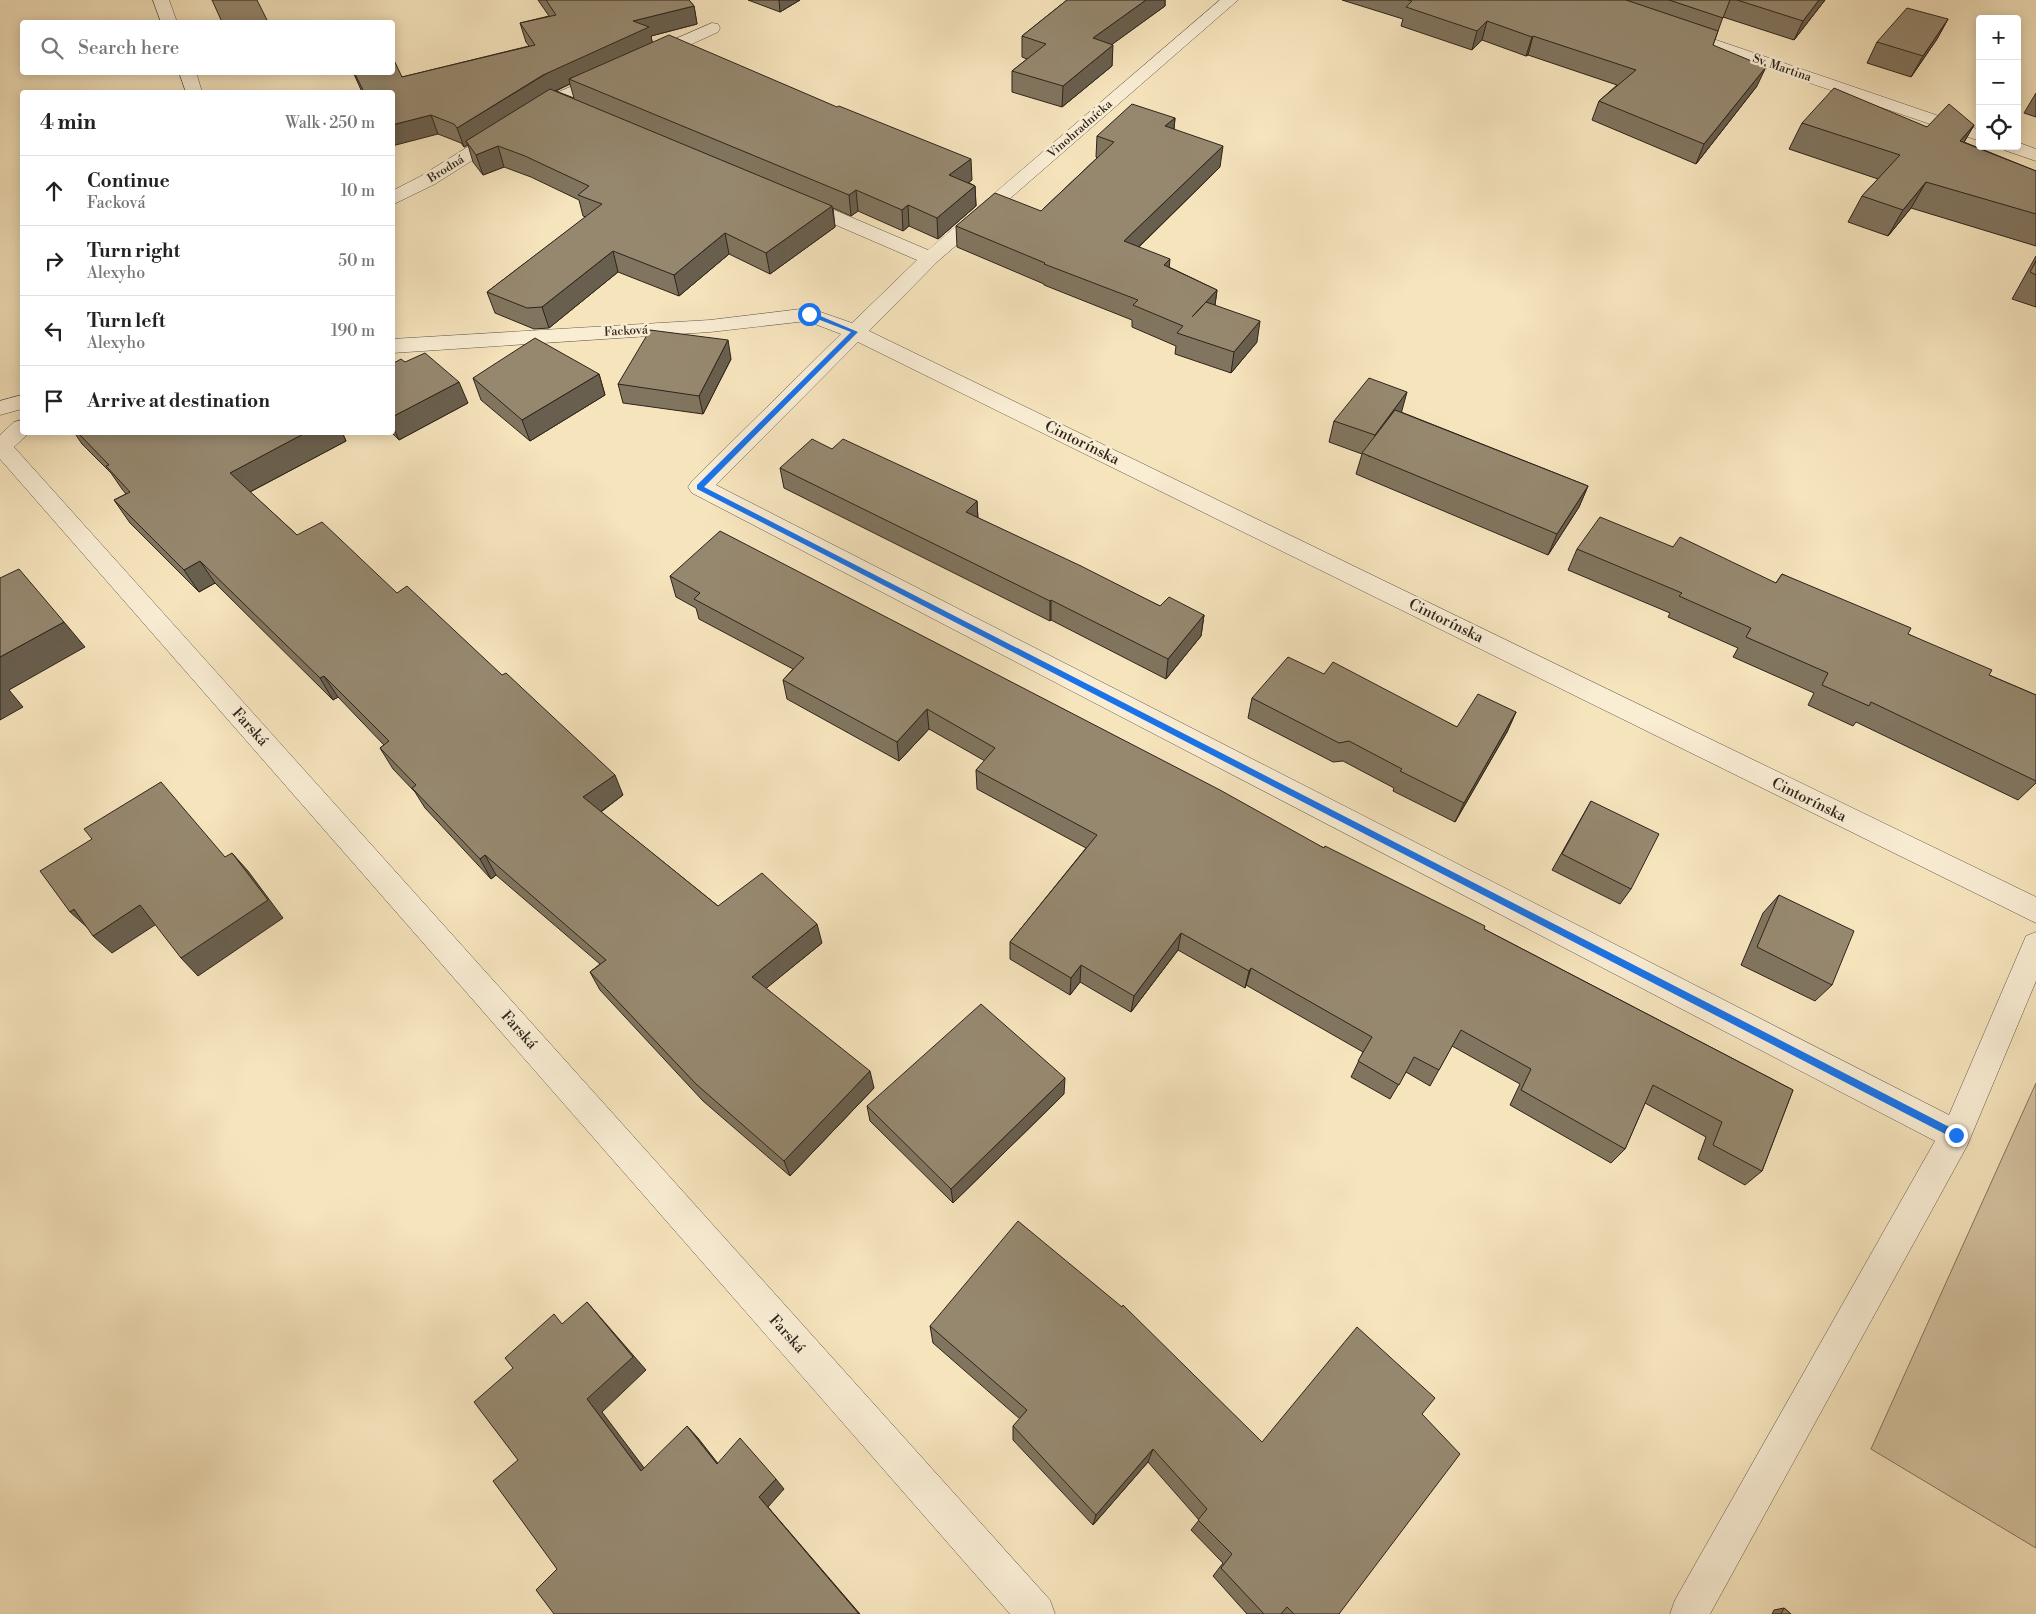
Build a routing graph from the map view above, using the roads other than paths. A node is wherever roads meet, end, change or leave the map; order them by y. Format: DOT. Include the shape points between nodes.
graph roads {
  1 [pos="161,0"];
  2 [pos="1230,0"];
  3 [pos="168,20"];
  4 [pos="1659,26"];
  5 [pos="712,28"];
  6 [pos="634,64"];
  7 [pos="616,72"];
  8 [pos="188,75"];
  9 [pos="193,90"];
  10 [pos="556,100"];
  11 [pos="574,107"];
  12 [pos="1976,135"];
  13 [pos="2021,150"];
  14 [pos="2036,155"];
  15 [pos="784,196"];
  16 [pos="395,198"];
  17 [pos="930,258"];
  18 [pos="855,332"];
  19 [pos="395,346"];
  20 [pos="20,403"];
  21 [pos="0,408"];
  22 [pos="8,440"];
  23 [pos="2036,911"];
  24 [pos="2036,945"];
  25 [pos="1956,1135"];
  26 [pos="1036,1614"];
  27 [pos="1689,1614"];
  1 -- 3 [label="street"];
  2 -- 17 [label="street, Vinohradnícka"];
  4 -- 12 [label="street, Sv. Martina"];
  5 -- 6 [label="street"];
  7 -- 10 [label="street, Brodná"];
  8 -- 9 [label="street"];
  10 -- 11 [label="street"];
  10 -- 16 [label="street, Brodná"];
  13 -- 14 [label="street"];
  15 -- 17 [label="street"];
  17 -- 18 [label="street, Vinohradnícka"];
  18 -- 19 [label="street, Facková" via="809,314 710,326"];
  18 -- 23 [label="street, Cintorínska"];
  18 -- 25 [label="street, Vinohradnícka" via="700,487"];
  20 -- 21 [label="street"];
  22 -- 26 [label="street, Farská"];
  24 -- 25 [label="street"];
  25 -- 27 [label="street"];
}
